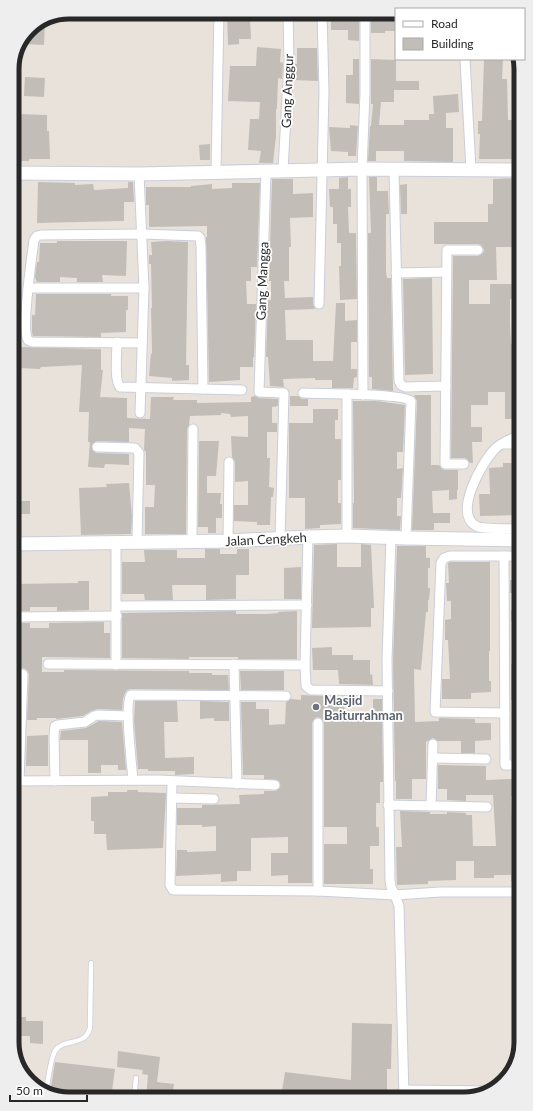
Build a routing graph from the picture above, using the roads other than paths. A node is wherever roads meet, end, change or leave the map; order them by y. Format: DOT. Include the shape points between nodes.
graph roads {
  1 [pos="219,19"];
  2 [pos="288,19"];
  3 [pos="322,19"];
  4 [pos="365,19"];
  5 [pos="465,60"];
  6 [pos="362,169"];
  7 [pos="283,170"];
  8 [pos="321,170"];
  9 [pos="394,170"];
  10 [pos="471,170"];
  11 [pos="514,170"];
  12 [pos="266,171"];
  13 [pos="216,172"];
  14 [pos="19,173"];
  15 [pos="139,174"];
  16 [pos="142,234"];
  17 [pos="478,250"];
  18 [pos="446,272"];
  19 [pos="396,273"];
  20 [pos="29,288"];
  21 [pos="144,288"];
  22 [pos="319,304"];
  23 [pos="117,342"];
  24 [pos="142,343"];
  25 [pos="446,386"];
  26 [pos="140,388"];
  27 [pos="203,389"];
  28 [pos="242,390"];
  29 [pos="303,393"];
  30 [pos="347,394"];
  31 [pos="363,395"];
  32 [pos="140,413"];
  33 [pos="193,429"];
  34 [pos="514,438"];
  35 [pos="502,444"];
  36 [pos="514,444"];
  37 [pos="97,447"];
  38 [pos="229,462"];
  39 [pos="464,464"];
  40 [pos="514,528"];
  41 [pos="347,536"];
  42 [pos="308,537"];
  43 [pos="391,537"];
  44 [pos="280,538"];
  45 [pos="406,538"];
  46 [pos="514,540"];
  47 [pos="137,542"];
  48 [pos="192,542"];
  49 [pos="228,542"];
  50 [pos="116,543"];
  51 [pos="19,544"];
  52 [pos="504,556"];
  53 [pos="514,556"];
  54 [pos="307,605"];
  55 [pos="117,606"];
  56 [pos="117,616"];
  57 [pos="19,617"];
  58 [pos="48,664"];
  59 [pos="234,664"];
  60 [pos="116,665"];
  61 [pos="305,665"];
  62 [pos="23,674"];
  63 [pos="388,691"];
  64 [pos="234,695"];
  65 [pos="286,696"];
  66 [pos="505,713"];
  67 [pos="128,716"];
  68 [pos="318,724"];
  69 [pos="433,744"];
  70 [pos="19,745"];
  71 [pos="433,758"];
  72 [pos="486,759"];
  73 [pos="514,765"];
  74 [pos="133,780"];
  75 [pos="19,781"];
  76 [pos="55,781"];
  77 [pos="172,781"];
  78 [pos="237,784"];
  79 [pos="275,785"];
  80 [pos="172,798"];
  81 [pos="214,799"];
  82 [pos="388,805"];
  83 [pos="431,806"];
  84 [pos="487,807"];
  85 [pos="318,891"];
  86 [pos="512,892"];
  87 [pos="395,895"];
  88 [pos="91,963"];
  89 [pos="136,1078"];
  90 [pos="47,1087"];
  91 [pos="135,1092"];
  92 [pos="404,1092"];
  93 [pos="448,1092"];
  94 [pos="469,1092"];
  1 -- 13 [label="street"];
  2 -- 7 [label="street, Gang Anggur" via="289,68"];
  3 -- 8 [label="street" via="324,91"];
  4 -- 6 [label="street"];
  5 -- 10 [label="street"];
  6 -- 8 [label="street"];
  6 -- 9 [label="street"];
  6 -- 31 [label="street"];
  7 -- 8 [label="street"];
  7 -- 12 [label="street"];
  8 -- 22 [label="street"];
  9 -- 10 [label="street"];
  9 -- 19 [label="street"];
  10 -- 11 [label="street"];
  12 -- 13 [label="street"];
  12 -- 44 [label="street, Gang Mangga" via="259,392 284,393"];
  13 -- 15 [label="street"];
  14 -- 15 [label="street"];
  15 -- 16 [label="street"];
  16 -- 20 [label="street" via="37,236 34,240"];
  16 -- 21 [label="street"];
  16 -- 27 [label="street" via="196,235 200,238"];
  17 -- 18 [label="street" via="447,250"];
  18 -- 19 [label="street"];
  18 -- 25 [label="street"];
  19 -- 25 [label="street" via="399,383 405,387"];
  20 -- 21 [label="street"];
  20 -- 23 [label="street" via="26,312 28,340"];
  21 -- 24 [label="street"];
  23 -- 24 [label="street"];
  23 -- 26 [label="street" via="118,385 122,388"];
  24 -- 26 [label="street"];
  25 -- 39 [label="street" via="445,464"];
  26 -- 27 [label="street"];
  26 -- 32 [label="street"];
  27 -- 28 [label="street"];
  29 -- 30 [label="street"];
  30 -- 31 [label="street"];
  30 -- 41 [label="street"];
  31 -- 45 [label="street" via="404,398 410,401"];
  33 -- 48 [label="street"];
  34 -- 35 [label="street"];
  35 -- 36 [label="street"];
  35 -- 40 [label="street" via="495,449 477,475 469,498 468,514 472,523 480,527"];
  37 -- 47 [label="street" via="135,448 139,453"];
  38 -- 49 [label="street"];
  41 -- 42 [label="street, Jalan Cengkeh"];
  41 -- 43 [label="street, Jalan Cengkeh"];
  42 -- 44 [label="street, Jalan Cengkeh"];
  42 -- 54 [label="street"];
  43 -- 45 [label="street, Jalan Cengkeh"];
  43 -- 63 [label="street"];
  44 -- 49 [label="street, Jalan Cengkeh"];
  45 -- 46 [label="street, Jalan Cengkeh"];
  47 -- 48 [label="street, Jalan Cengkeh"];
  47 -- 50 [label="street, Jalan Cengkeh"];
  48 -- 49 [label="street, Jalan Cengkeh"];
  50 -- 51 [label="street, Jalan Cengkeh"];
  50 -- 55 [label="street"];
  52 -- 53 [label="street"];
  52 -- 66 [label="street"];
  52 -- 66 [label="street" via="450,556 444,558 441,563 435,712"];
  54 -- 55 [label="street"];
  54 -- 61 [label="street"];
  55 -- 56 [label="street"];
  56 -- 57 [label="street"];
  56 -- 60 [label="street"];
  58 -- 60 [label="street"];
  59 -- 60 [label="street"];
  59 -- 61 [label="street"];
  59 -- 64 [label="street"];
  61 -- 63 [label="street" via="306,686 311,690"];
  62 -- 70 [label="street"];
  63 -- 82 [label="street"];
  64 -- 65 [label="street"];
  64 -- 67 [label="street" via="132,694 129,698"];
  64 -- 78 [label="street"];
  66 -- 73 [label="street" via="505,765"];
  67 -- 74 [label="street"];
  67 -- 76 [label="street" via="98,715 84,722 56,726"];
  68 -- 85 [label="street"];
  69 -- 71 [label="street"];
  71 -- 72 [label="street"];
  71 -- 83 [label="street"];
  74 -- 76 [label="street"];
  74 -- 77 [label="street"];
  75 -- 76 [label="street"];
  77 -- 78 [label="street"];
  77 -- 80 [label="street"];
  78 -- 79 [label="street"];
  80 -- 81 [label="street"];
  80 -- 85 [label="street" via="170,885 173,890"];
  82 -- 83 [label="street"];
  82 -- 87 [label="street" via="390,880"];
  83 -- 84 [label="street"];
  85 -- 87 [label="street"];
  86 -- 87 [label="street"];
  87 -- 92 [label="street" via="399,906"];
  88 -- 90 [label="lane" via="88,1034 82,1040 62,1045 56,1050"];
  89 -- 91 [label="lane"];
  93 -- 94 [label="street"];
}
